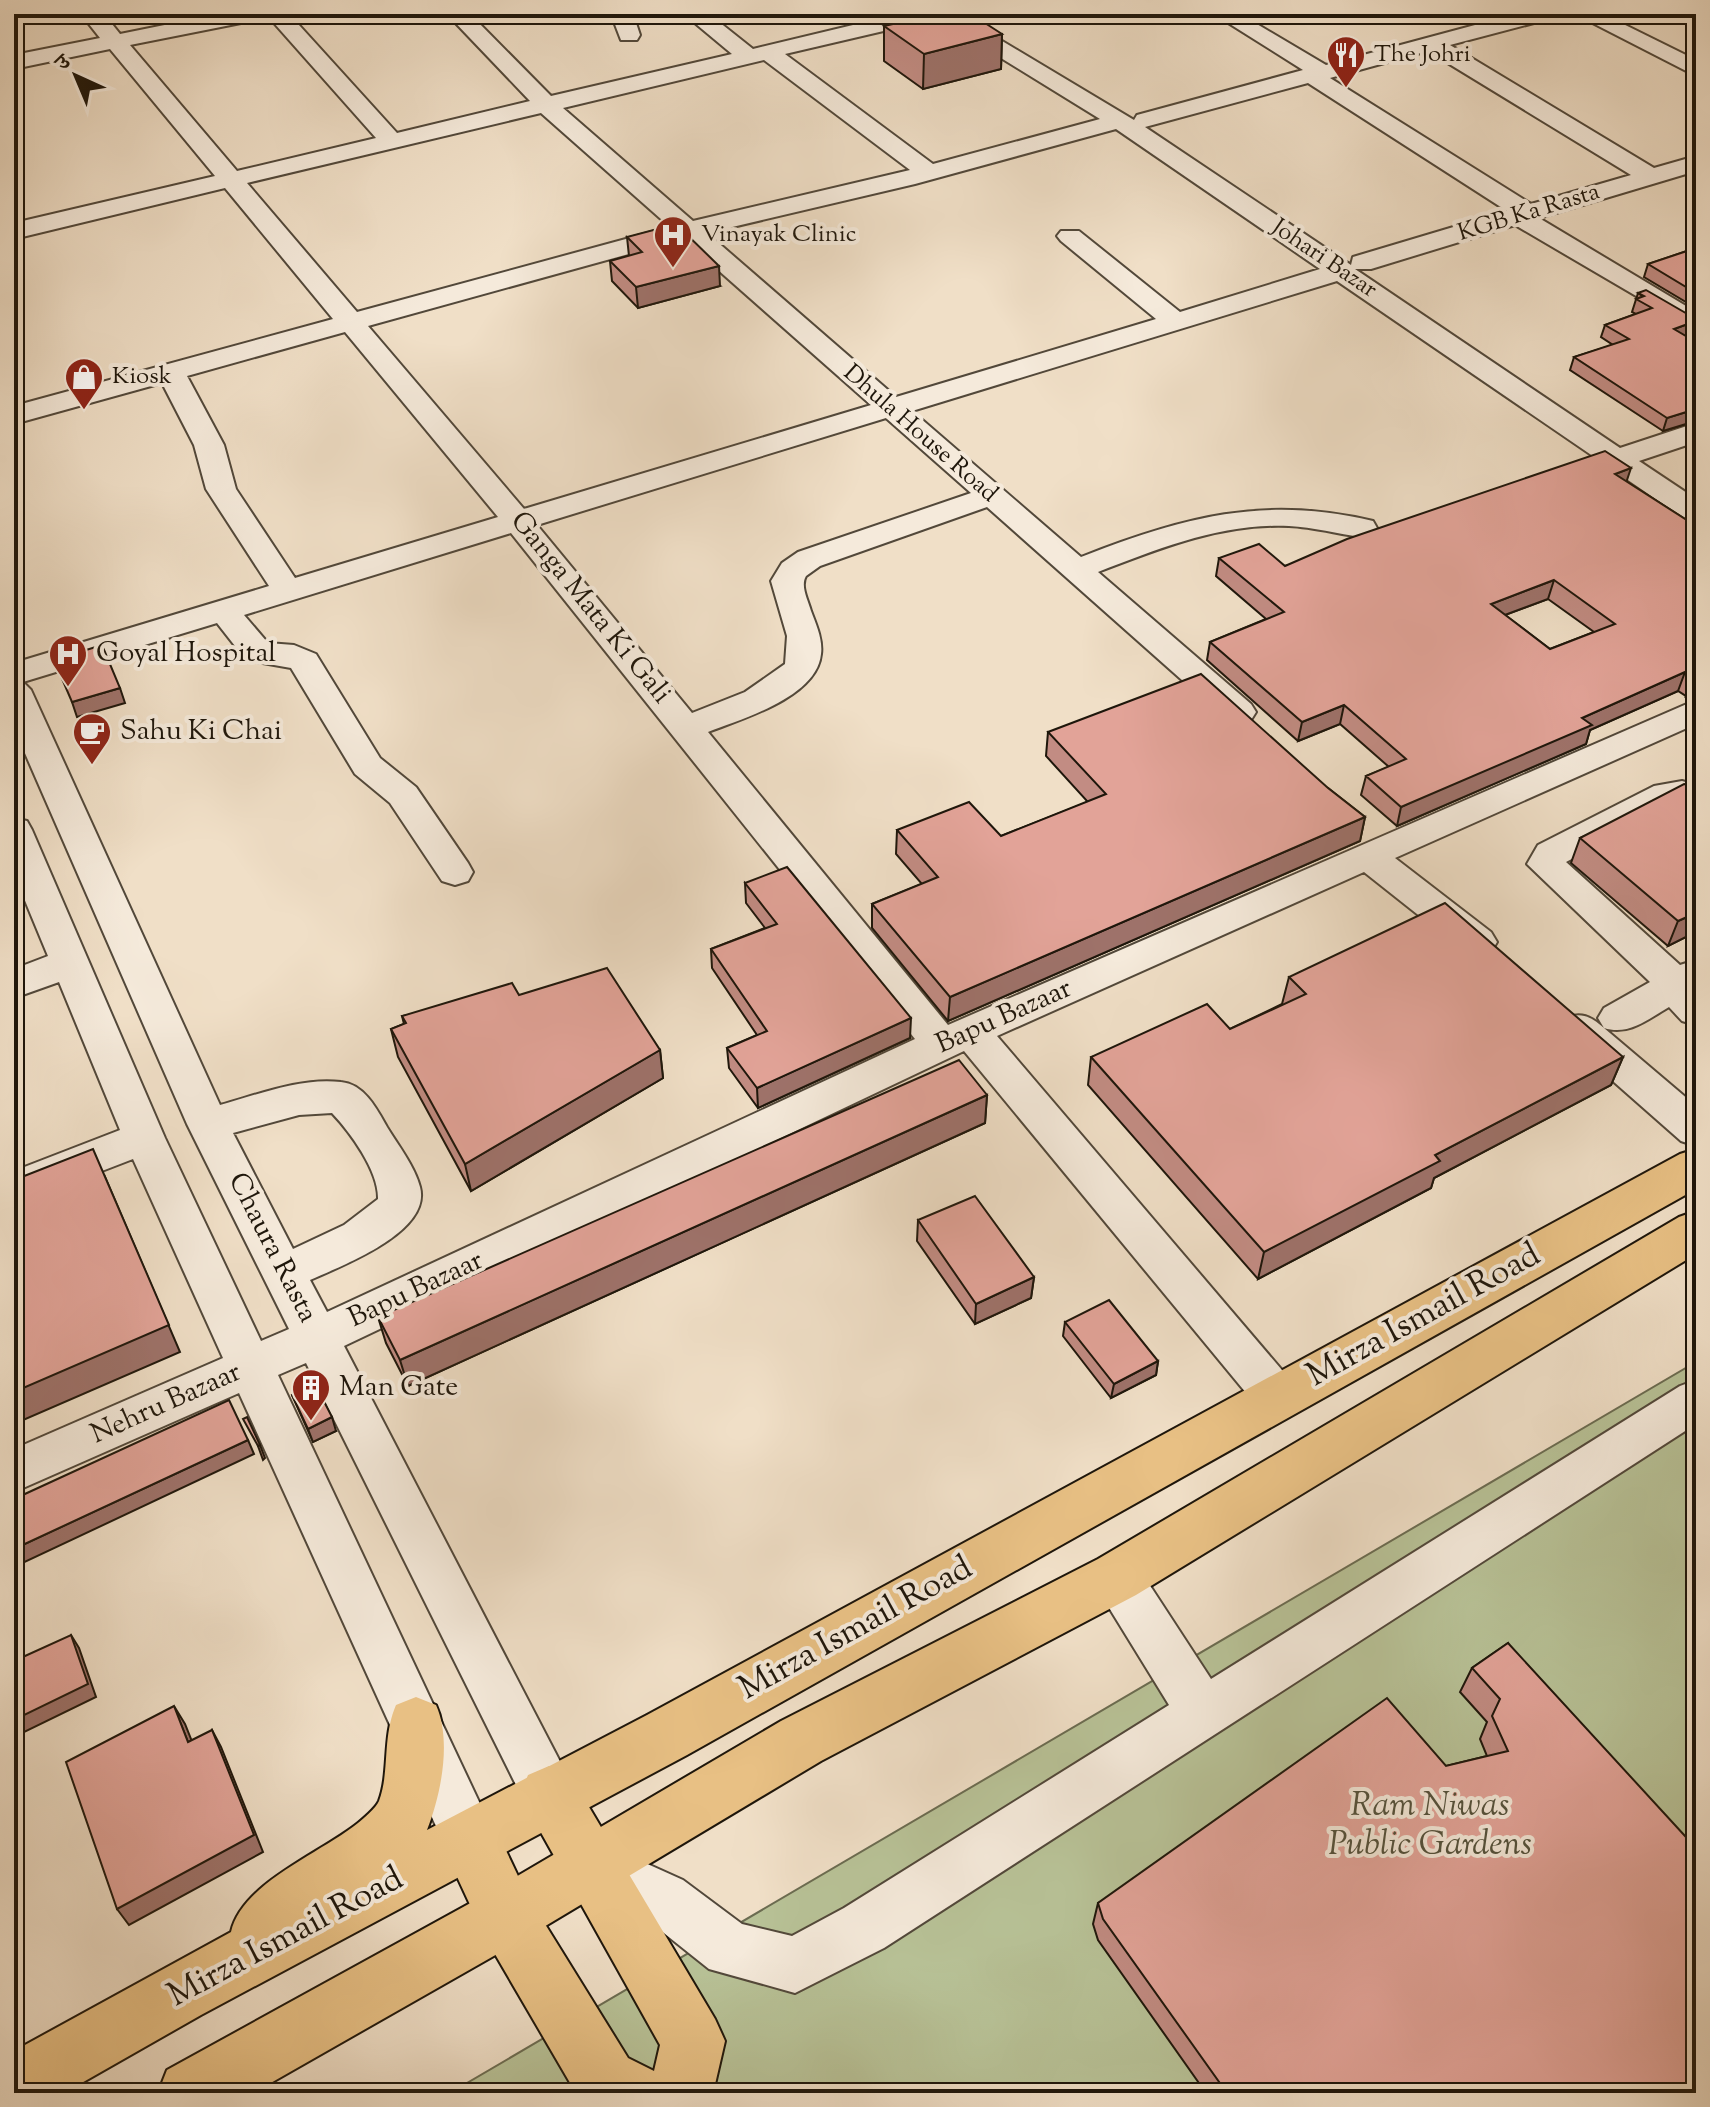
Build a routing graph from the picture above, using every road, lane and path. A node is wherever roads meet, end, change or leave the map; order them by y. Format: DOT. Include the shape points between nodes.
graph roads {
  1 [pos="92,14"];
  2 [pos="277,14"];
  3 [pos="458,14"];
  4 [pos="695,14"];
  5 [pos="927,14"];
  6 [pos="945,14"];
  7 [pos="985,14"];
  8 [pos="1225,14"];
  9 [pos="1456,14"];
  10 [pos="1541,14"];
  11 [pos="1586,14"];
  12 [pos="245,15"];
  13 [pos="1486,29"];
  14 [pos="115,42"];
  15 [pos="1431,43"];
  16 [pos="758,54"];
  17 [pos="14,62"];
  18 [pos="1696,69"];
  19 [pos="1316,73"];
  20 [pos="548,107"];
  21 [pos="1132,120"];
  22 [pos="390,139"];
  23 [pos="1696,163"];
  24 [pos="928,172"];
  25 [pos="1651,176"];
  26 [pos="231,179"];
  27 [pos="1522,214"];
  28 [pos="690,229"];
  29 [pos="14,231"];
  30 [pos="1070,236"];
  31 [pos="1352,267"];
  32 [pos="1684,305"];
  33 [pos="1175,321"];
  34 [pos="352,322"];
  35 [pos="1696,323"];
  36 [pos="171,373"];
  37 [pos="891,410"];
  38 [pos="14,415"];
  39 [pos="1696,432"];
  40 [pos="1633,454"];
  41 [pos="1671,465"];
  42 [pos="991,496"];
  43 [pos="1696,513"];
  44 [pos="517,520"];
  45 [pos="1362,528"];
  46 [pos="1076,570"];
  47 [pos="288,591"];
  48 [pos="224,611"];
  49 [pos="14,674"];
  50 [pos="14,690"];
  51 [pos="1696,711"];
  52 [pos="688,727"];
  53 [pos="1262,733"];
  54 [pos="1696,800"];
  55 [pos="14,830"];
  56 [pos="1375,841"];
  57 [pos="455,872"];
  58 [pos="69,963"];
  59 [pos="1504,965"];
  60 [pos="14,984"];
  61 [pos="1688,991"];
  62 [pos="1552,1006"];
  63 [pos="1618,1018"];
  64 [pos="956,1038"];
  65 [pos="208,1124"];
  66 [pos="1696,1130"];
  67 [pos="144,1138"];
  68 [pos="1696,1167"];
  69 [pos="14,1188"];
  70 [pos="1696,1230"];
  71 [pos="284,1273"];
  72 [pos="318,1337"];
  73 [pos="250,1366"];
  74 [pos="1277,1397"];
  75 [pos="1696,1400"];
  76 [pos="14,1471"];
  77 [pos="1117,1577"];
  78 [pos="1203,1713"];
  79 [pos="416,1724"];
  80 [pos="549,1795"];
  81 [pos="470,1840"];
  82 [pos="592,1866"];
  83 [pos="506,1916"];
  84 [pos="179,1993"];
  85 [pos="14,2086"];
  86 [pos="190,2093"];
  87 [pos="630,2093"];
  88 [pos="681,2093"];
  1 -- 14 [label="street, Ganga Mata Ki Gali"];
  2 -- 22 [label="street"];
  3 -- 20 [label="street, Dhula House Road"];
  4 -- 16 [label="street"];
  5 -- 16 [label="street"];
  6 -- 21 [label="street, Johari Bazar"];
  7 -- 21 [label="street, Johari Bazar"];
  8 -- 19 [label="street"];
  9 -- 13 [label="street"];
  10 -- 13 [label="street"];
  11 -- 18 [label="street"];
  12 -- 14 [label="street"];
  13 -- 15 [label="street"];
  14 -- 17 [label="street"];
  14 -- 26 [label="street, Ganga Mata Ki Gali"];
  15 -- 19 [label="street"];
  15 -- 25 [label="street"];
  16 -- 20 [label="street"];
  16 -- 24 [label="street"];
  19 -- 21 [label="street"];
  19 -- 27 [label="street"];
  20 -- 22 [label="street"];
  20 -- 28 [label="street, Dhula House Road"];
  21 -- 24 [label="street"];
  21 -- 31 [label="street, Johari Bazar"];
  22 -- 26 [label="street"];
  23 -- 25 [label="street, KGB Ka Rasta"];
  24 -- 28 [label="street"];
  25 -- 27 [label="street, KGB Ka Rasta"];
  26 -- 29 [label="street"];
  26 -- 34 [label="street, Ganga Mata Ki Gali"];
  27 -- 31 [label="street, KGB Ka Rasta"];
  27 -- 32 [label="street"];
  28 -- 34 [label="street"];
  28 -- 37 [label="street, Dhula House Road"];
  30 -- 33 [label="street"];
  31 -- 33 [label="street, KGB Ka Rasta"];
  31 -- 40 [label="street, Johari Bazar"];
  32 -- 35 [label="street"];
  33 -- 37 [label="street, KGB Ka Rasta"];
  34 -- 36 [label="street"];
  34 -- 44 [label="street, Ganga Mata Ki Gali"];
  36 -- 38 [label="street"];
  36 -- 47 [label="street" via="209,445 221,489"];
  37 -- 42 [label="street, Dhula House Road"];
  37 -- 44 [label="street, KGB Ka Rasta"];
  39 -- 40 [label="street"];
  40 -- 41 [label="street, Johari Bazar"];
  40 -- 43 [label="street, Johari Bazar"];
  42 -- 46 [label="street, Dhula House Road"];
  42 -- 52 [label="street" via="809,559 793,570 787,581 806,653 802,670 786,685"];
  44 -- 47 [label="street, KGB Ka Rasta"];
  44 -- 52 [label="street, Ganga Mata Ki Gali"];
  45 -- 46 [label="street" via="1287,517 1214,523"];
  46 -- 53 [label="street, Dhula House Road"];
  47 -- 48 [label="street, KGB Ka Rasta"];
  48 -- 49 [label="street, KGB Ka Rasta"];
  48 -- 57 [label="street" via="258,653 294,655 304,661 367,766 403,795"];
  50 -- 65 [label="street, Chaura Rasta"];
  51 -- 56 [label="street, Bapu Bazaar"];
  52 -- 64 [label="street, Ganga Mata Ki Gali"];
  54 -- 61 [label="street" via="1682,793 1667,794 1551,854 1545,864"];
  55 -- 58 [label="street"];
  56 -- 59 [label="street" via="1432,903"];
  56 -- 64 [label="street, Bapu Bazaar"];
  58 -- 60 [label="street"];
  58 -- 67 [label="street"];
  61 -- 63 [label="street"];
  62 -- 66 [label="street"];
  64 -- 72 [label="street, Bapu Bazaar"];
  64 -- 74 [label="street, Ganga Mata Ki Gali"];
  65 -- 71 [label="street, Chaura Rasta"];
  65 -- 71 [label="street" via="299,1100 341,1097 360,1116 399,1185 396,1208 381,1221"];
  67 -- 69 [label="street"];
  67 -- 73 [label="street"];
  68 -- 74 [label="main road, Mirza Ismail Road"];
  70 -- 77 [label="main road, Mirza Ismail Road"];
  71 -- 72 [label="street, Chaura Rasta"];
  72 -- 73 [label="street, Nehru Bazaar"];
  72 -- 80 [label="street, Chaura Rasta"];
  73 -- 76 [label="street, Nehru Bazaar"];
  73 -- 79 [label="street"];
  74 -- 80 [label="main road, Mirza Ismail Road"];
  75 -- 78 [label="street"];
  77 -- 78 [label="street"];
  77 -- 82 [label="main road, Mirza Ismail Road" via="801,1741"];
  78 -- 82 [label="street" via="864,1928 795,1965 729,1949 664,1899"];
  79 -- 81 [label="street"];
  79 -- 84 [label="main road" via="401,1821 379,1844 305,1893"];
  80 -- 81 [label="main road, Mirza Ismail Road"];
  80 -- 82 [label="main road"];
  81 -- 83 [label="main road"];
  81 -- 84 [label="main road, Mirza Ismail Road"];
  82 -- 83 [label="main road, Mirza Ismail Road"];
  82 -- 88 [label="main road" via="693,2041"];
  83 -- 86 [label="main road, Mirza Ismail Road"];
  83 -- 87 [label="main road" via="605,2081"];
  84 -- 85 [label="main road, Mirza Ismail Road"];
}
